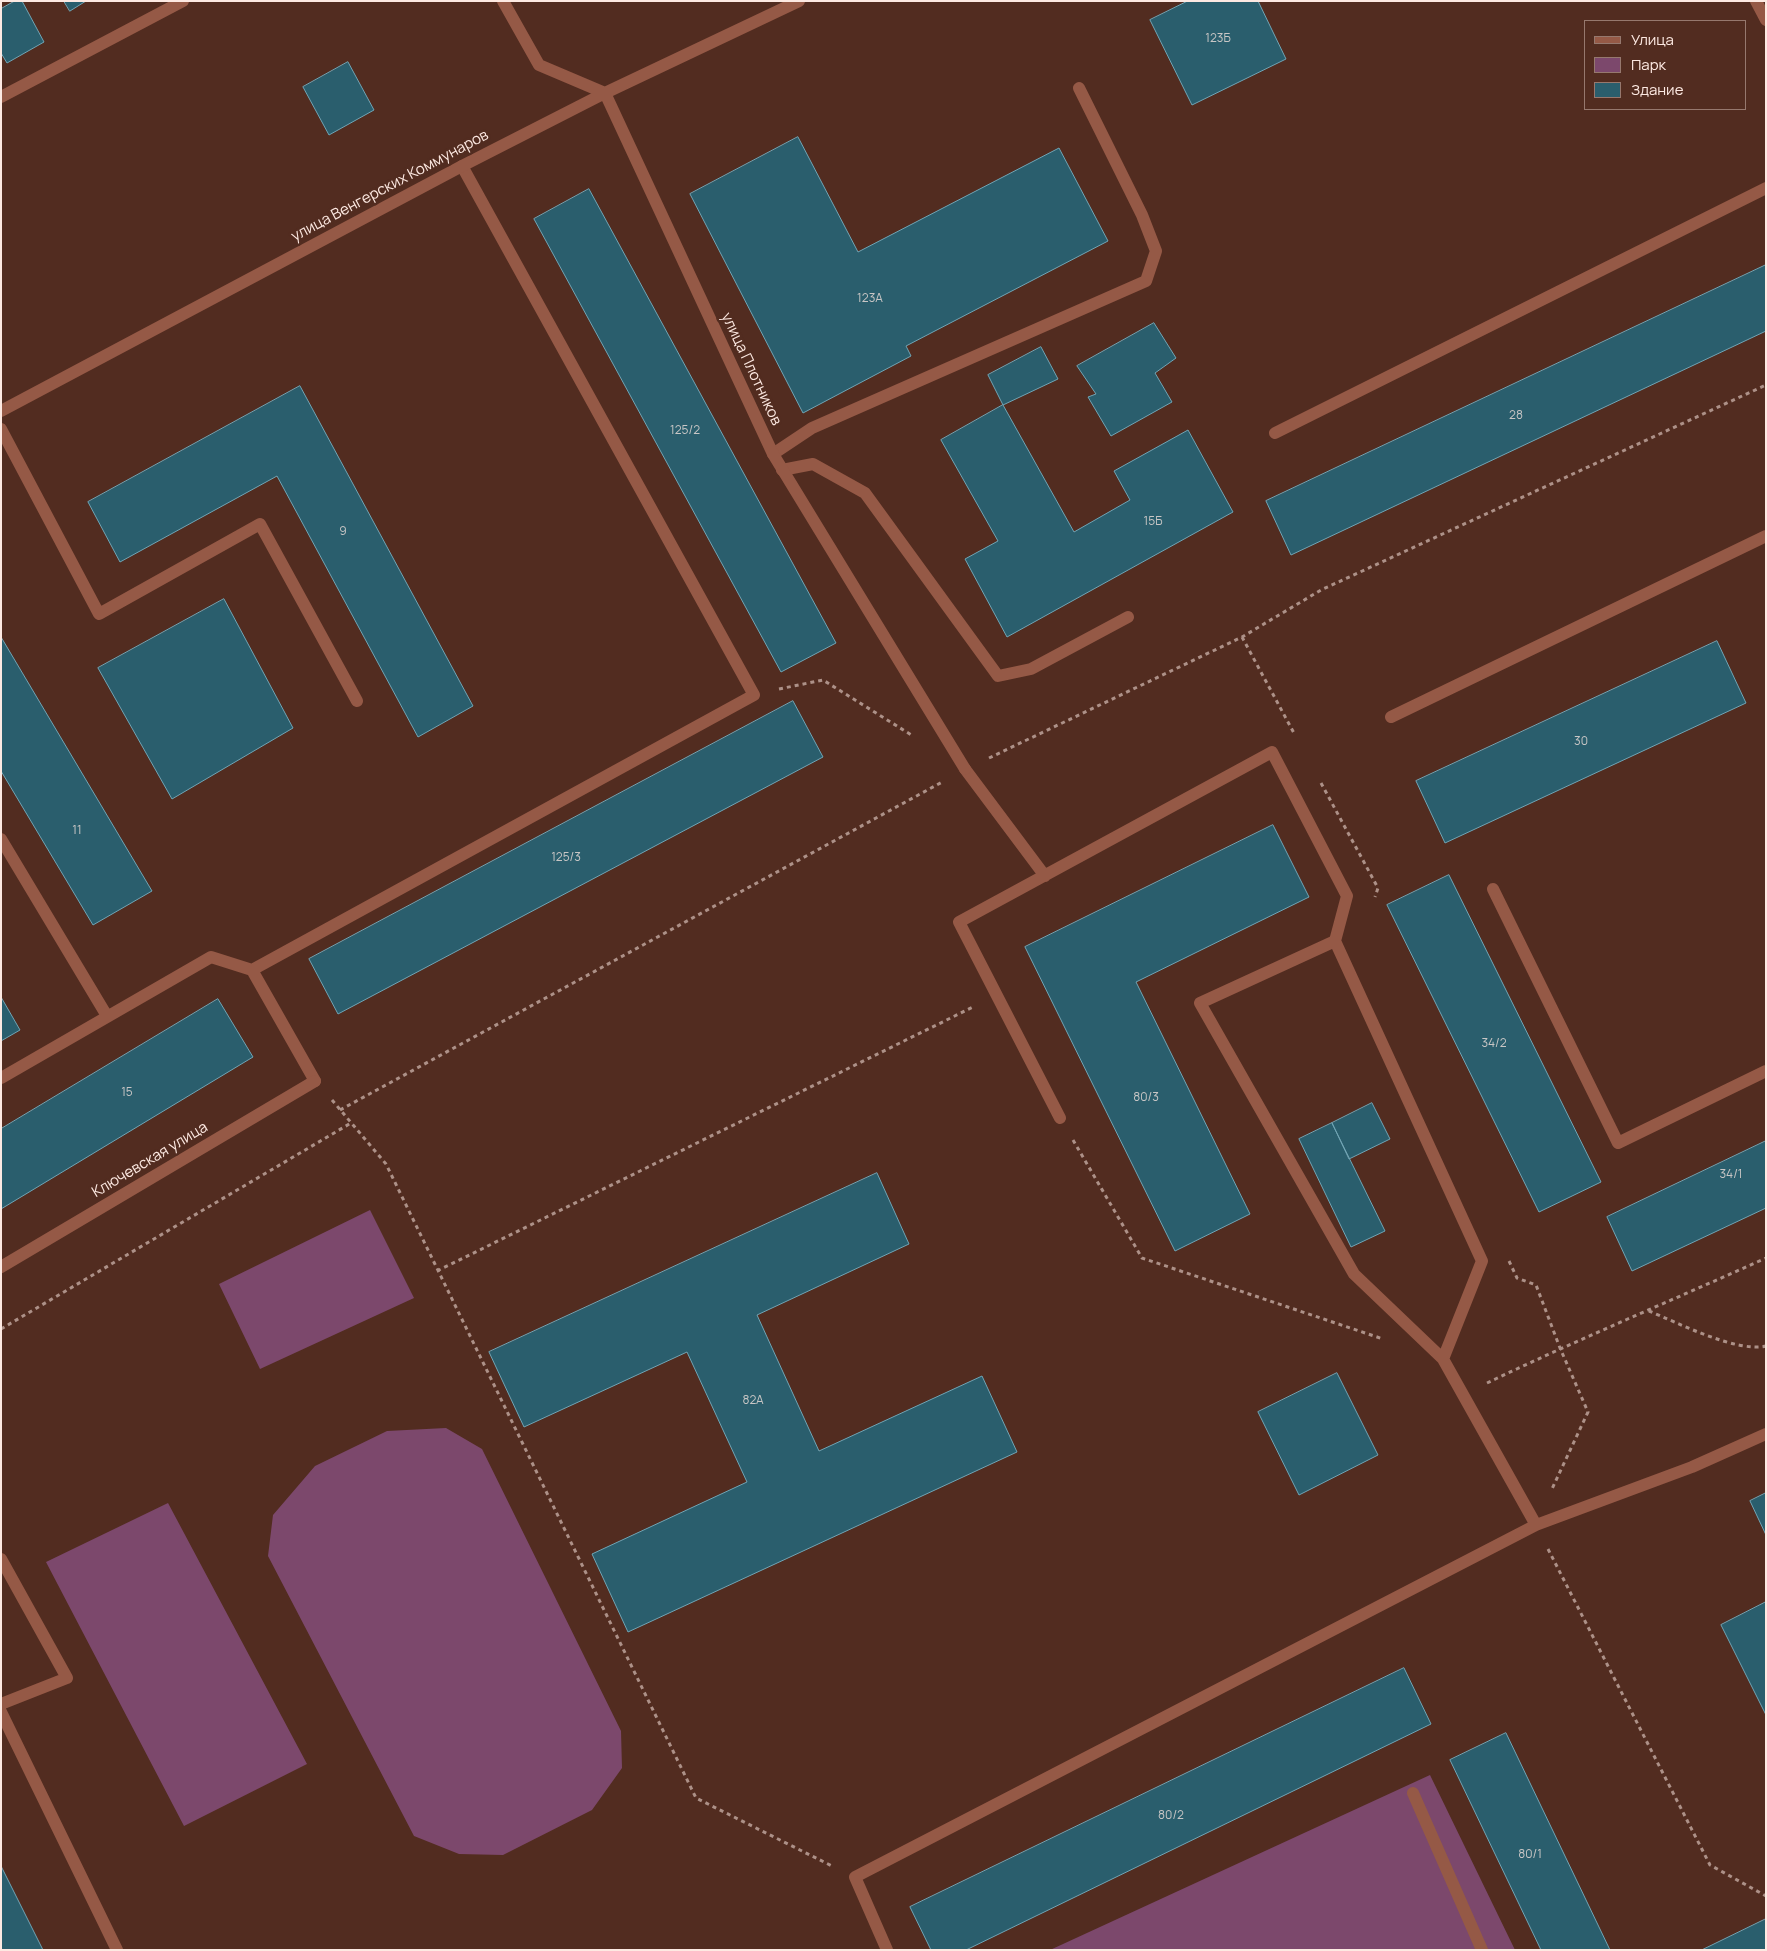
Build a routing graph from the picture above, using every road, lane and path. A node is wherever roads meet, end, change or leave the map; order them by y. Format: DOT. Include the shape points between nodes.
graph roads {
  1 [pos="184,1"];
  2 [pos="503,1"];
  3 [pos="799,1"];
  4 [pos="1756,1"];
  5 [pos="1766,20"];
  6 [pos="1079,88"];
  7 [pos="605,93"];
  8 [pos="1,97"];
  9 [pos="462,166"];
  10 [pos="1766,188"];
  11 [pos="1766,385"];
  12 [pos="1,411"];
  13 [pos="1,428"];
  14 [pos="1275,432"];
  15 [pos="773,454"];
  16 [pos="782,470"];
  17 [pos="1766,536"];
  18 [pos="1128,617"];
  19 [pos="1242,637"];
  20 [pos="754,695"];
  21 [pos="357,701"];
  22 [pos="1391,717"];
  23 [pos="915,738"];
  24 [pos="1298,741"];
  25 [pos="965,769"];
  26 [pos="1317,776"];
  27 [pos="1,839"];
  28 [pos="1045,876"];
  29 [pos="1493,889"];
  30 [pos="1372,906"];
  31 [pos="1334,941"];
  32 [pos="252,970"];
  33 [pos="997,995"];
  34 [pos="107,1016"];
  35 [pos="1766,1071"];
  36 [pos="1,1078"];
  37 [pos="316,1081"];
  38 [pos="340,1110"];
  39 [pos="1060,1118"];
  40 [pos="351,1123"];
  41 [pos="1766,1258"];
  42 [pos="1509,1260"];
  43 [pos="1,1267"];
  44 [pos="437,1271"];
  45 [pos="1649,1311"];
  46 [pos="1,1329"];
  47 [pos="1386,1340"];
  48 [pos="1766,1346"];
  49 [pos="1560,1348"];
  50 [pos="1443,1360"];
  51 [pos="1462,1395"];
  52 [pos="1766,1434"];
  53 [pos="1536,1525"];
  54 [pos="1,1559"];
  55 [pos="1,1704"];
  56 [pos="1,1712"];
  57 [pos="1413,1793"];
  58 [pos="856,1877"];
  59 [pos="1766,1896"];
  60 [pos="118,1950"];
  61 [pos="887,1950"];
  62 [pos="1482,1950"];
  1 -- 8 [label="street"];
  2 -- 7 [label="street" via="539,65"];
  3 -- 7 [label="street, улица Венгерских Коммунаров"];
  4 -- 5 [label="street"];
  6 -- 15 [label="street" via="1142,215 1156,251 1146,281 812,428"];
  7 -- 9 [label="street, улица Венгерских Коммунаров"];
  7 -- 15 [label="street, улица Плотников"];
  9 -- 12 [label="street, улица Венгерских Коммунаров"];
  9 -- 20 [label="street"];
  10 -- 14 [label="street"];
  11 -- 19 [label="path" via="1322,590"];
  13 -- 21 [label="street" via="99,614 260,524"];
  15 -- 16 [label="street, улица Плотников"];
  16 -- 18 [label="street" via="812,464 865,493 998,676 1031,669"];
  16 -- 25 [label="street, улица Плотников"];
  17 -- 22 [label="street"];
  19 -- 24 [label="path"];
  19 -- 25 [label="path"];
  20 -- 23 [label="path" via="823,680"];
  20 -- 32 [label="street"];
  25 -- 28 [label="street, улица Плотников"];
  25 -- 38 [label="path"];
  26 -- 30 [label="path" via="1378,888"];
  27 -- 34 [label="street"];
  28 -- 31 [label="street" via="1272,752 1347,896"];
  28 -- 33 [label="street" via="960,922"];
  29 -- 35 [label="street" via="1618,1143"];
  31 -- 50 [label="street" via="1482,1261"];
  31 -- 50 [label="street" via="1200,1003 1354,1274"];
  32 -- 34 [label="street" via="211,957"];
  32 -- 37 [label="street"];
  33 -- 39 [label="street"];
  33 -- 44 [label="path"];
  34 -- 36 [label="street"];
  37 -- 38 [label="path"];
  37 -- 43 [label="street, Ключевская улица"];
  38 -- 40 [label="path"];
  39 -- 47 [label="path" via="1142,1258"];
  40 -- 44 [label="path" via="386,1164"];
  40 -- 46 [label="path"];
  41 -- 45 [label="path"];
  42 -- 49 [label="path" via="1517,1278 1536,1285"];
  44 -- 58 [label="path" via="696,1798"];
  45 -- 48 [label="path" via="1715,1338 1756,1348"];
  45 -- 49 [label="path"];
  49 -- 51 [label="path"];
  49 -- 53 [label="path" via="1588,1412"];
  50 -- 51 [label="street"];
  51 -- 53 [label="street"];
  52 -- 53 [label="street" via="1692,1467"];
  53 -- 58 [label="street"];
  53 -- 59 [label="path" via="1710,1865"];
  54 -- 55 [label="street" via="68,1678"];
  56 -- 60 [label="street"];
  57 -- 62 [label="street"];
  58 -- 61 [label="street"];
}
